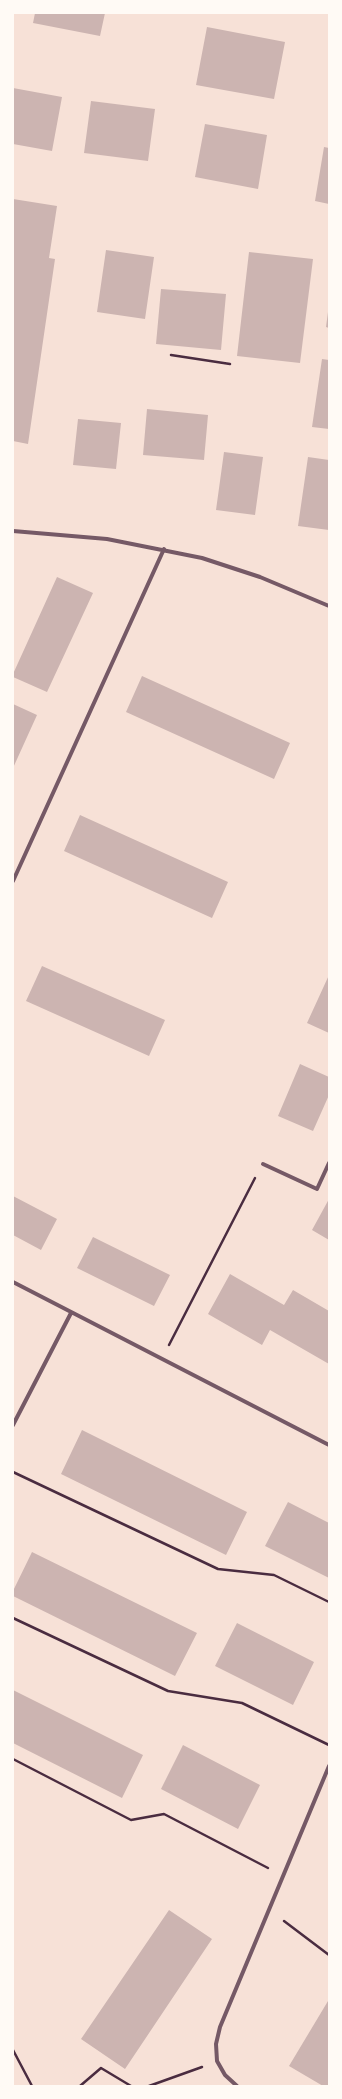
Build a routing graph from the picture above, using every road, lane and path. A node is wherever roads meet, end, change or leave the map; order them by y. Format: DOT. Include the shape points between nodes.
graph roads {
  1 [pos="171,355"];
  2 [pos="230,364"];
  3 [pos="13,531"];
  4 [pos="164,549"];
  5 [pos="329,606"];
  6 [pos="13,881"];
  7 [pos="329,1163"];
  8 [pos="262,1164"];
  9 [pos="13,1282"];
  10 [pos="71,1313"];
  11 [pos="162,1358"];
  12 [pos="13,1425"];
  13 [pos="329,1445"];
  14 [pos="13,1472"];
  15 [pos="329,1602"];
  16 [pos="13,1618"];
  17 [pos="329,1745"];
  18 [pos="13,1759"];
  19 [pos="329,1766"];
  20 [pos="283,1876"];
  21 [pos="269,1910"];
  22 [pos="329,1955"];
  23 [pos="13,2050"];
  24 [pos="217,2061"];
  25 [pos="32,2086"];
  26 [pos="80,2086"];
  27 [pos="131,2086"];
  28 [pos="149,2086"];
  29 [pos="237,2086"];
  1 -- 2 [label="path"];
  3 -- 4 [label="street" via="108,538"];
  4 -- 5 [label="street" via="260,577"];
  4 -- 6 [label="street"];
  7 -- 8 [label="street" via="317,1189"];
  8 -- 11 [label="path"];
  9 -- 10 [label="street"];
  10 -- 11 [label="street"];
  10 -- 12 [label="street"];
  11 -- 13 [label="street"];
  14 -- 15 [label="path" via="218,1570 274,1575"];
  16 -- 17 [label="path" via="168,1691 242,1703"];
  18 -- 20 [label="path" via="131,1820 164,1814"];
  19 -- 20 [label="street"];
  20 -- 21 [label="street"];
  21 -- 22 [label="path"];
  21 -- 24 [label="street" via="220,2027 216,2044"];
  23 -- 25 [label="path"];
  24 -- 28 [label="path"];
  24 -- 29 [label="street"];
  26 -- 27 [label="path" via="101,2068"];
}
